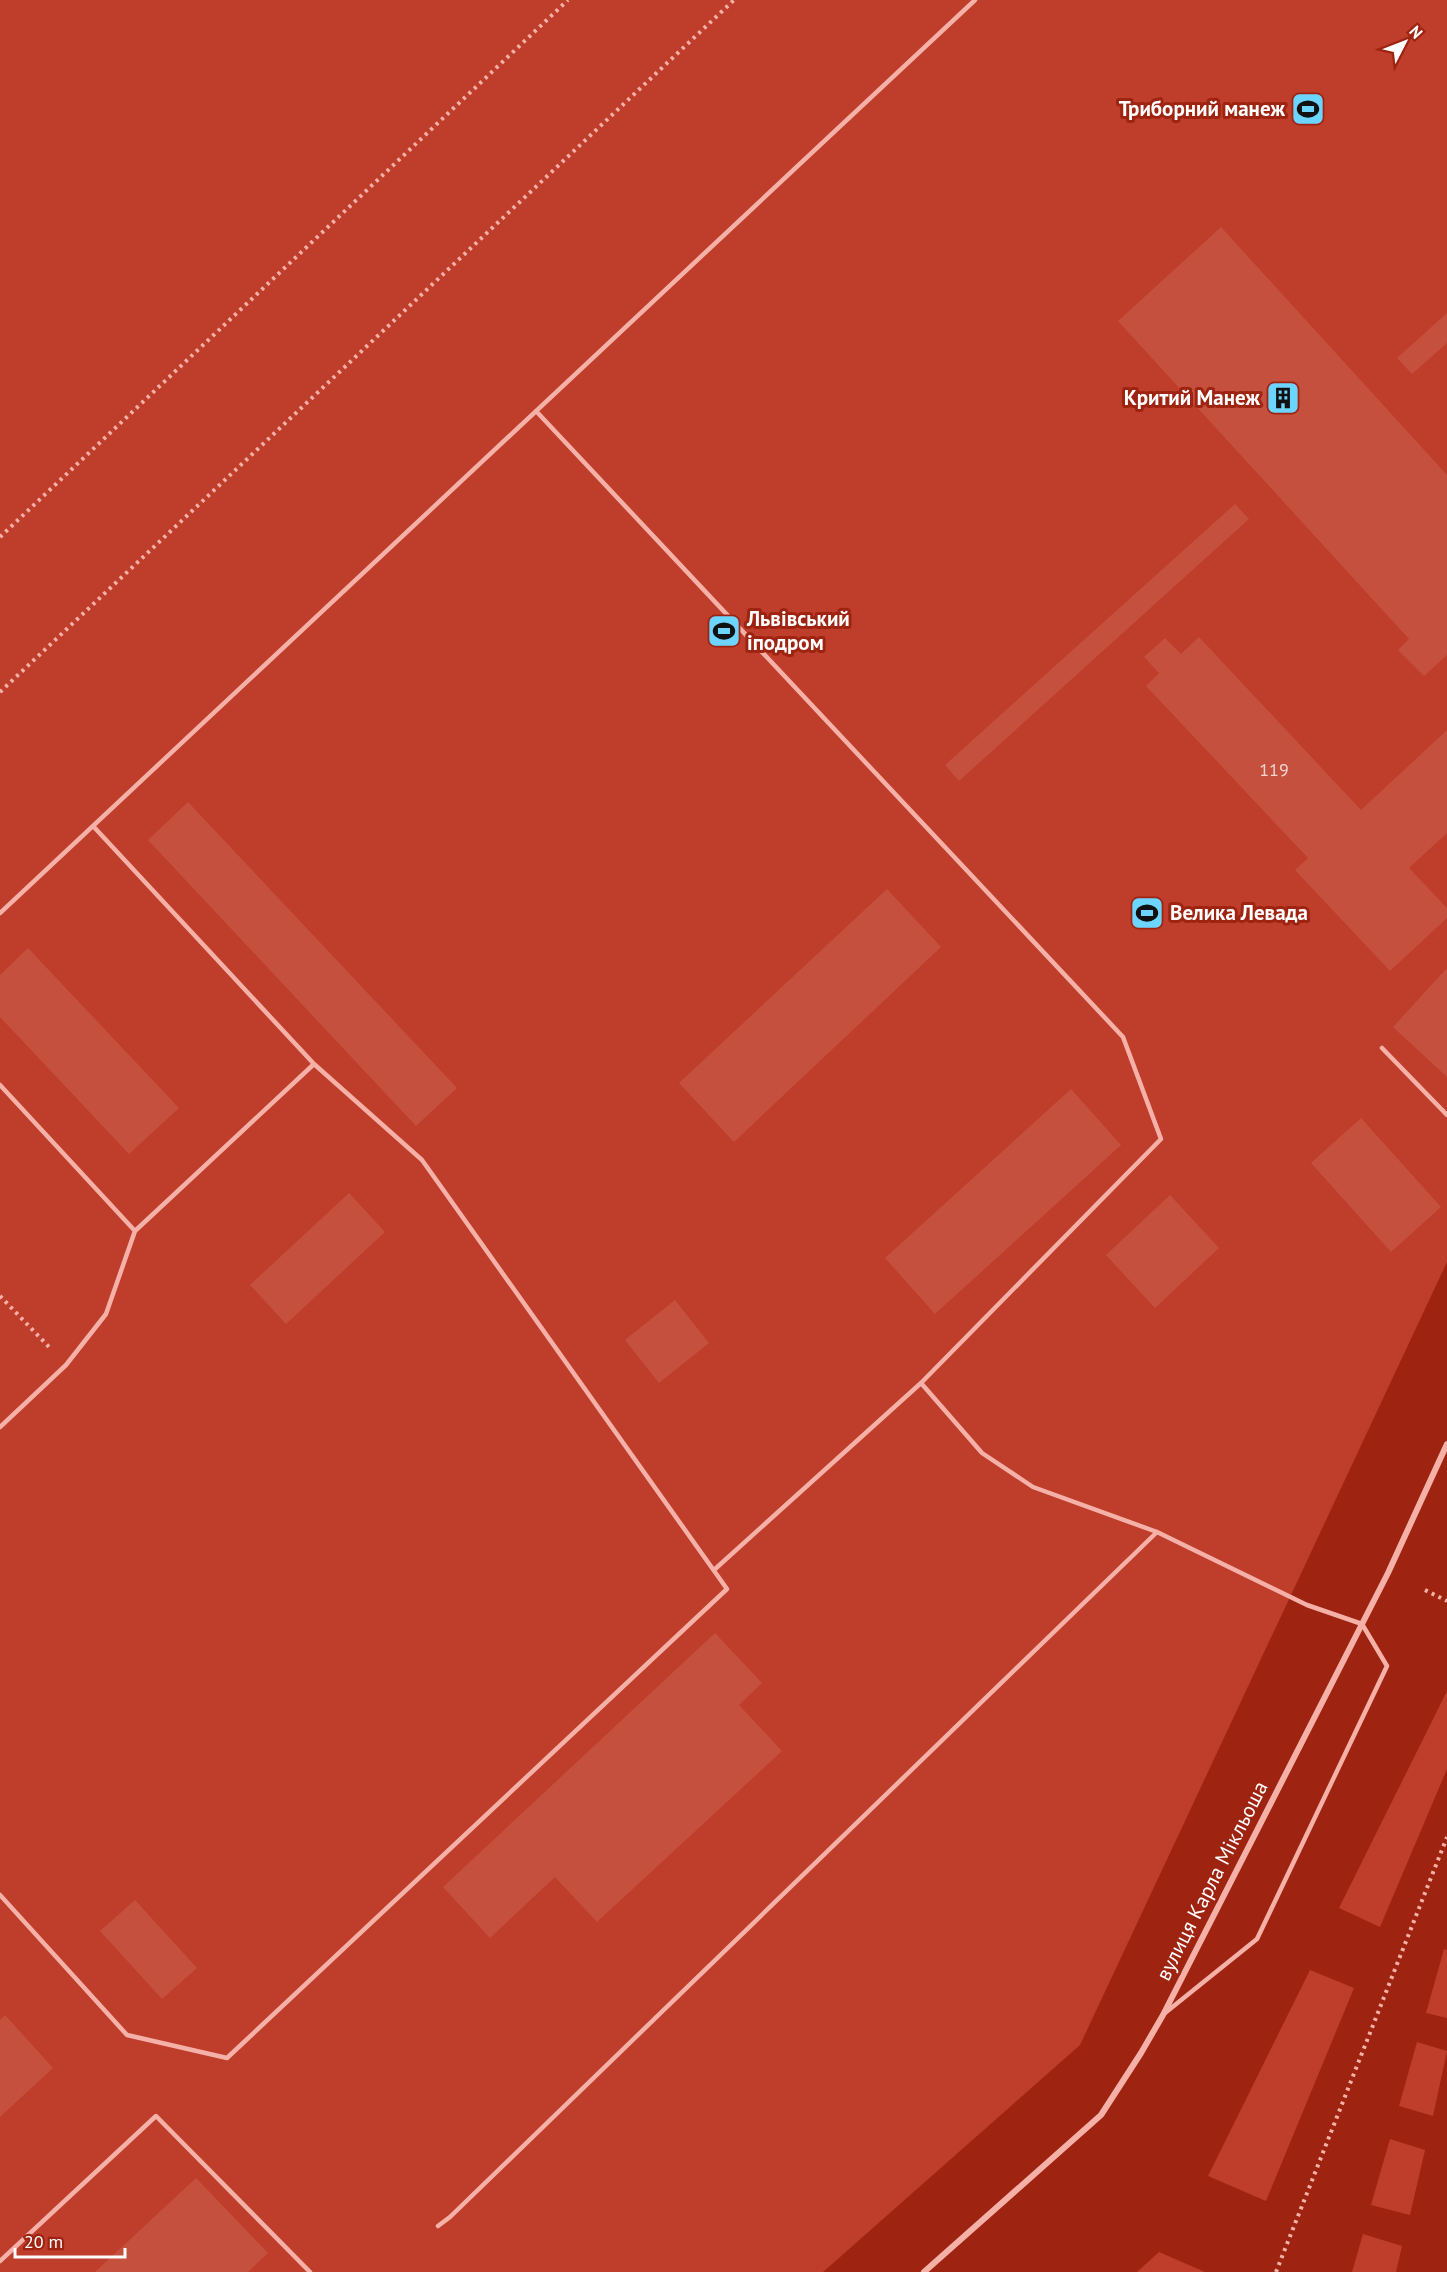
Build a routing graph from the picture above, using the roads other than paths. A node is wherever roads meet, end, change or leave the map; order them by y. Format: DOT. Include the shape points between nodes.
graph roads {
  1 [pos="975,0"];
  2 [pos="536,411"];
  3 [pos="93,826"];
  4 [pos="0,914"];
  5 [pos="1382,1048"];
  6 [pos="314,1064"];
  7 [pos="0,1085"];
  8 [pos="1447,1115"];
  9 [pos="135,1231"];
  10 [pos="921,1383"];
  11 [pos="0,1427"];
  12 [pos="1447,1444"];
  13 [pos="1156,1532"];
  14 [pos="714,1570"];
  15 [pos="1362,1624"];
  16 [pos="0,1895"];
  17 [pos="1163,2015"];
  18 [pos="438,2226"];
  19 [pos="0,2261"];
  20 [pos="310,2272"];
  21 [pos="924,2272"];
  1 -- 2 [label="lane"];
  2 -- 3 [label="lane"];
  2 -- 10 [label="lane" via="1124,1037 1161,1139"];
  3 -- 4 [label="lane"];
  3 -- 6 [label="lane"];
  5 -- 8 [label="lane"];
  6 -- 9 [label="lane"];
  6 -- 14 [label="lane" via="422,1161"];
  7 -- 9 [label="lane"];
  9 -- 11 [label="lane" via="106,1314 66,1365"];
  10 -- 13 [label="lane" via="982,1453 1033,1487"];
  10 -- 14 [label="lane"];
  12 -- 15 [label="street, вулиця Карла Мікльоша"];
  13 -- 15 [label="lane" via="1307,1605"];
  13 -- 18 [label="lane"];
  14 -- 16 [label="lane" via="727,1589 227,2058 127,2035"];
  15 -- 17 [label="street, вулиця Карла Мікльоша"];
  15 -- 17 [label="lane" via="1387,1666 1257,1939"];
  17 -- 21 [label="street, вулиця Карла Мікльоша" via="1101,2115"];
  19 -- 20 [label="lane" via="156,2116"];
}
